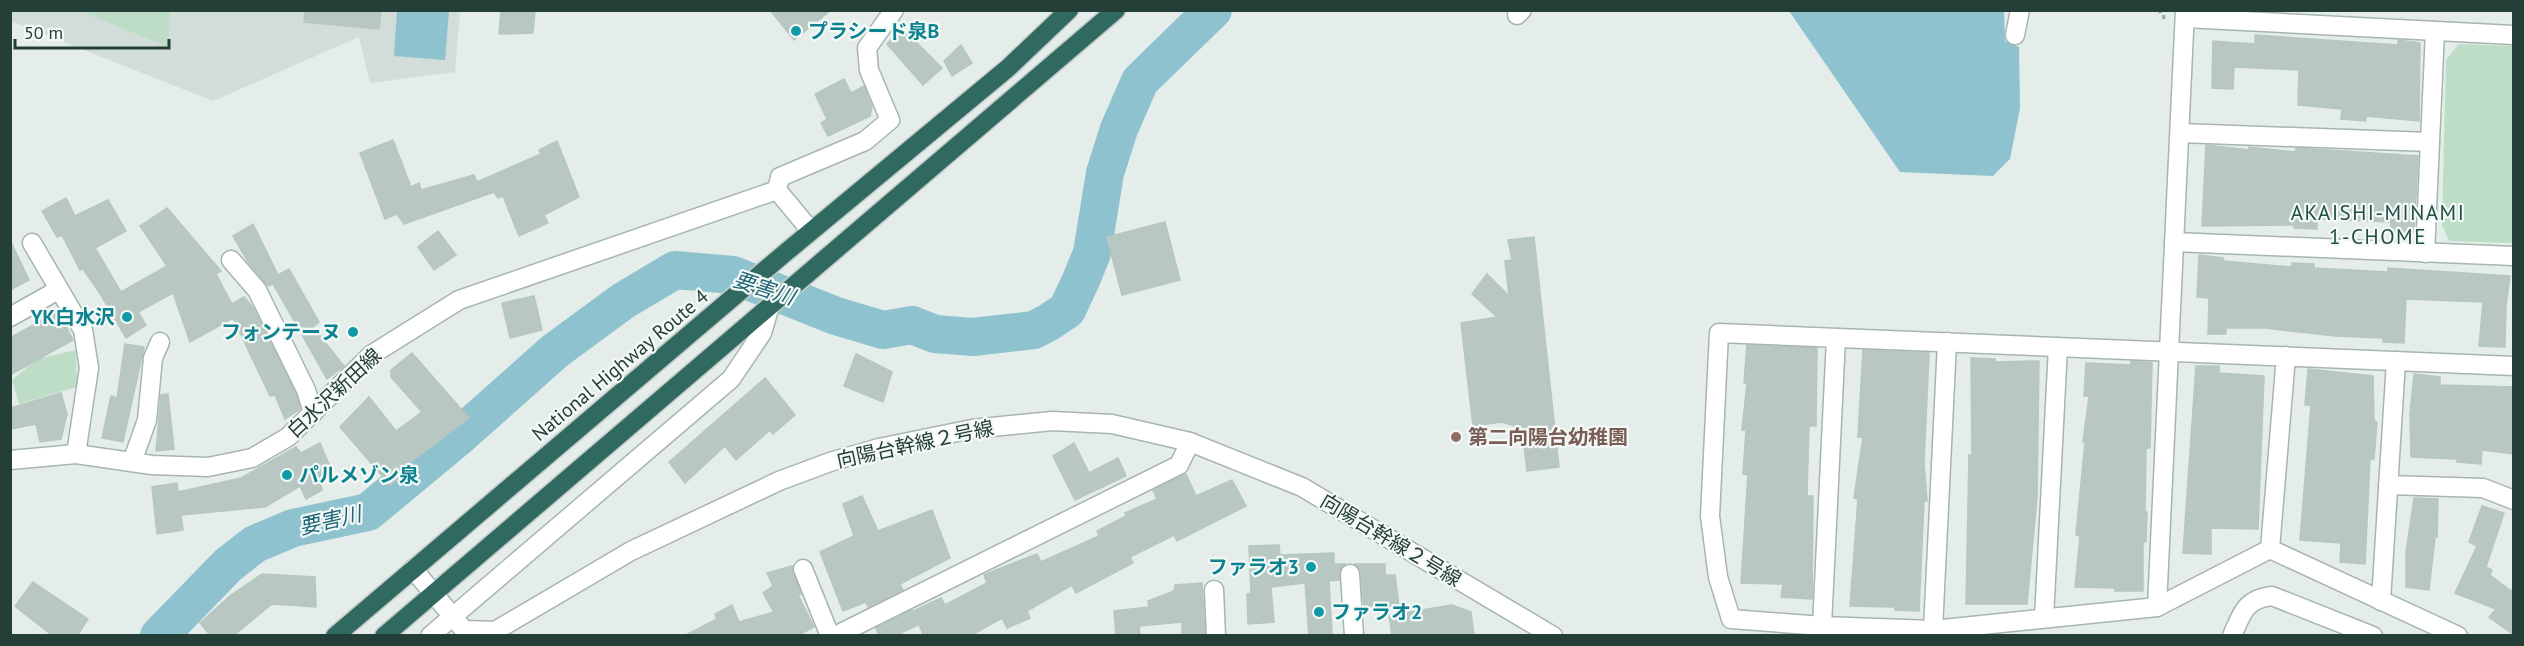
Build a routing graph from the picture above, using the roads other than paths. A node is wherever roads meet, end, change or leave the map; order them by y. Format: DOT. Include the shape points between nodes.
graph roads {
  1 [pos="894,10"];
  2 [pos="1069,10"];
  3 [pos="1116,10"];
  4 [pos="2020,10"];
  5 [pos="2185,14"];
  6 [pos="2435,31"];
  7 [pos="2015,35"];
  8 [pos="2514,35"];
  9 [pos="2180,133"];
  10 [pos="2430,142"];
  11 [pos="777,190"];
  12 [pos="811,231"];
  13 [pos="2174,242"];
  14 [pos="32,243"];
  15 [pos="2426,253"];
  16 [pos="2514,256"];
  17 [pos="231,260"];
  18 [pos="58,290"];
  19 [pos="769,309"];
  20 [pos="10,317"];
  21 [pos="1836,338"];
  22 [pos="160,342"];
  23 [pos="1947,342"];
  24 [pos="2058,347"];
  25 [pos="2169,351"];
  26 [pos="2286,356"];
  27 [pos="2396,361"];
  28 [pos="2514,366"];
  29 [pos="313,413"];
  30 [pos="1190,442"];
  31 [pos="76,454"];
  32 [pos="10,460"];
  33 [pos="132,462"];
  34 [pos="2388,484"];
  35 [pos="2514,500"];
  36 [pos="2270,549"];
  37 [pos="413,569"];
  38 [pos="803,569"];
  39 [pos="1350,574"];
  40 [pos="1214,590"];
  41 [pos="434,594"];
  42 [pos="2381,601"];
  43 [pos="2157,607"];
  44 [pos="452,617"];
  45 [pos="2044,618"];
  46 [pos="1822,626"];
  47 [pos="1933,630"];
  48 [pos="335,636"];
  49 [pos="384,636"];
  50 [pos="430,636"];
  51 [pos="832,636"];
  52 [pos="1216,636"];
  53 [pos="1354,636"];
  54 [pos="1553,636"];
  55 [pos="2232,636"];
  56 [pos="2373,636"];
  57 [pos="2458,636"];
  1 -- 11 [label="street" via="867,48 869,70 890,120 865,141 780,177"];
  2 -- 12 [label="highway, National Highway Route 4" via="1008,68"];
  3 -- 19 [label="highway"];
  4 -- 7 [label="street"];
  5 -- 6 [label="street"];
  5 -- 9 [label="street"];
  6 -- 8 [label="street"];
  6 -- 10 [label="street"];
  9 -- 10 [label="street"];
  9 -- 13 [label="street"];
  10 -- 15 [label="street"];
  11 -- 12 [label="street"];
  11 -- 29 [label="street, 白水沢新田線" via="459,300 371,355"];
  12 -- 37 [label="highway, National Highway Route 4"];
  13 -- 15 [label="street"];
  13 -- 25 [label="street"];
  14 -- 18 [label="street"];
  15 -- 16 [label="street"];
  17 -- 29 [label="street" via="257,290 306,390"];
  18 -- 20 [label="street"];
  18 -- 31 [label="street" via="83,330 89,368"];
  19 -- 41 [label="highway"];
  19 -- 44 [label="street" via="762,333 731,379"];
  21 -- 23 [label="street"];
  21 -- 46 [label="street"];
  21 -- 46 [label="street" via="1719,333 1710,516 1718,577 1731,619"];
  22 -- 33 [label="street" via="153,358 147,420"];
  23 -- 24 [label="street"];
  23 -- 47 [label="street"];
  24 -- 25 [label="street"];
  24 -- 45 [label="street"];
  25 -- 26 [label="street"];
  25 -- 43 [label="street"];
  26 -- 27 [label="street"];
  26 -- 36 [label="street"];
  27 -- 28 [label="street"];
  27 -- 34 [label="street"];
  29 -- 33 [label="street, 白水沢新田線" via="288,437 252,458 208,467"];
  30 -- 44 [label="street, 向陽台幹線２号線" via="1112,424 1052,421 972,429 879,448 830,462 727,504 631,550 495,631 464,630"];
  30 -- 51 [label="street" via="1179,465"];
  30 -- 54 [label="street, 向陽台幹線２号線" via="1302,487"];
  31 -- 32 [label="street, 白水沢新田線"];
  31 -- 33 [label="street, 白水沢新田線"];
  34 -- 35 [label="street" via="2483,488"];
  34 -- 42 [label="street"];
  36 -- 42 [label="street"];
  36 -- 43 [label="street"];
  37 -- 41 [label="street"];
  37 -- 48 [label="highway, National Highway Route 4"];
  38 -- 51 [label="street"];
  39 -- 53 [label="street"];
  40 -- 52 [label="street"];
  41 -- 44 [label="street"];
  41 -- 49 [label="highway"];
  42 -- 57 [label="street"];
  43 -- 45 [label="street"];
  44 -- 50 [label="street"];
  45 -- 47 [label="street"];
  46 -- 47 [label="street"];
  55 -- 56 [label="street" via="2244,610 2257,598 2272,596"];
}
